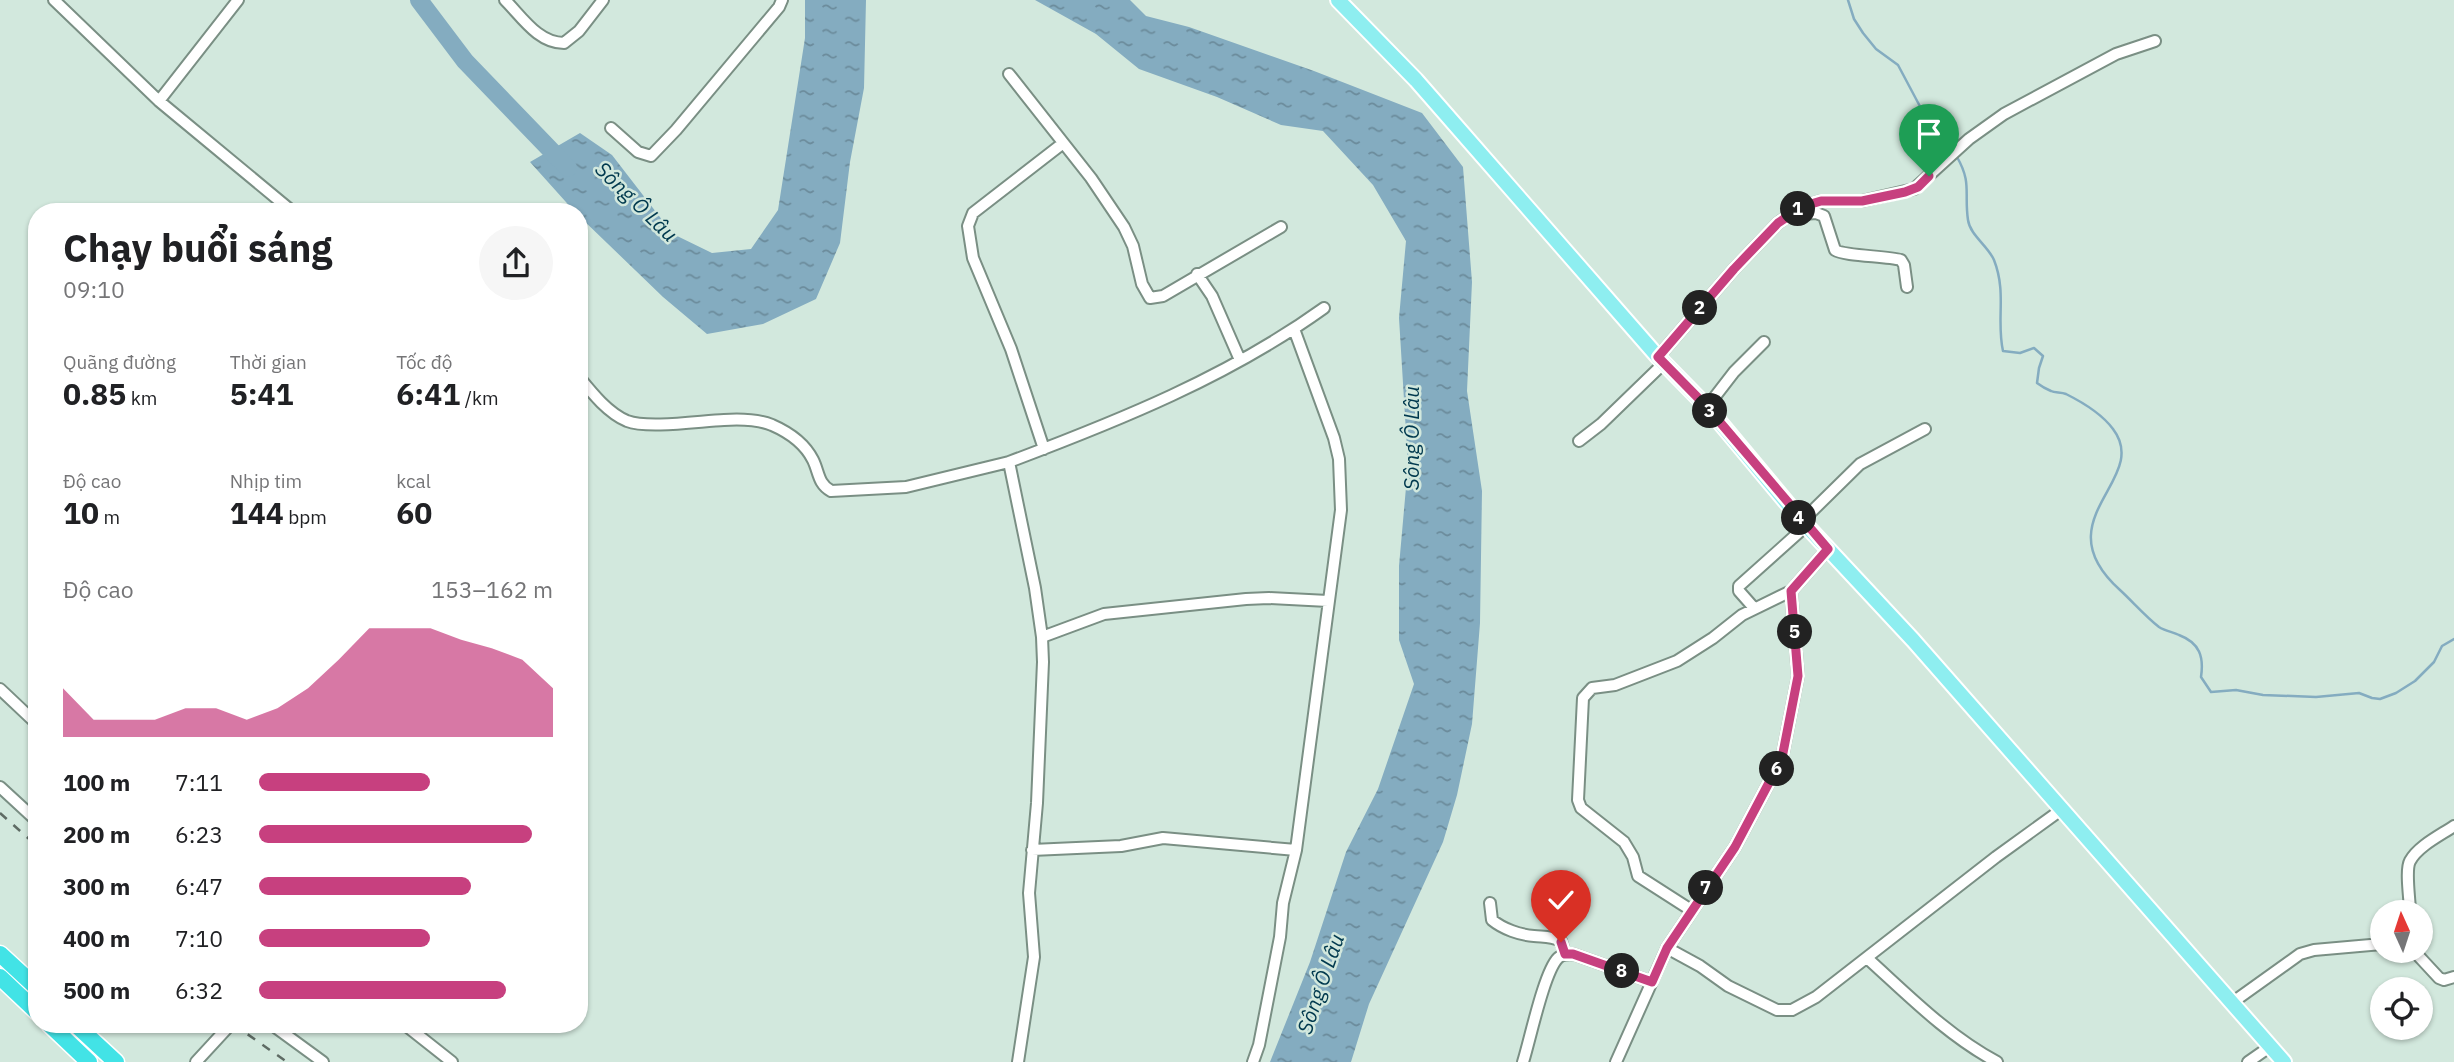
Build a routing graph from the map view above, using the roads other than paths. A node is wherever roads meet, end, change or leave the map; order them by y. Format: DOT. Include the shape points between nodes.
graph roads {
  1 [pos="54,0"];
  2 [pos="238,0"];
  3 [pos="505,0"];
  4 [pos="603,0"];
  5 [pos="782,0"];
  6 [pos="1338,0"];
  7 [pos="2155,41"];
  8 [pos="1009,74"];
  9 [pos="159,101"];
  10 [pos="611,128"];
  11 [pos="1062,144"];
  12 [pos="282,203"];
  13 [pos="1790,215"];
  14 [pos="1281,227"];
  15 [pos="1197,274"];
  16 [pos="1907,287"];
  17 [pos="1324,308"];
  18 [pos="1294,329"];
  19 [pos="1764,342"];
  20 [pos="1240,360"];
  21 [pos="1661,360"];
  22 [pos="588,387"];
  23 [pos="1707,407"];
  24 [pos="1925,429"];
  25 [pos="1579,440"];
  26 [pos="1044,449"];
  27 [pos="1009,462"];
  28 [pos="1804,523"];
  29 [pos="1828,549"];
  30 [pos="1791,591"];
  31 [pos="1328,601"];
  32 [pos="1754,608"];
  33 [pos="1042,637"];
  34 [pos="0,689"];
  35 [pos="28,715"];
  36 [pos="0,787"];
  37 [pos="2061,810"];
  38 [pos="28,813"];
  39 [pos="2454,826"];
  40 [pos="1032,850"];
  41 [pos="1296,850"];
  42 [pos="2409,900"];
  43 [pos="1490,903"];
  44 [pos="1691,910"];
  45 [pos="2370,945"];
  46 [pos="1667,948"];
  47 [pos="0,954"];
  48 [pos="1565,954"];
  49 [pos="1867,958"];
  50 [pos="2425,963"];
  51 [pos="2454,977"];
  52 [pos="1,980"];
  53 [pos="28,980"];
  54 [pos="1652,982"];
  55 [pos="2233,1002"];
  56 [pos="28,1004"];
  57 [pos="58,1033"];
  58 [pos="85,1033"];
  59 [pos="223,1033"];
  60 [pos="283,1033"];
  61 [pos="415,1033"];
  62 [pos="2271,1046"];
  63 [pos="87,1061"];
  64 [pos="450,1061"];
  65 [pos="116,1062"];
  66 [pos="196,1062"];
  67 [pos="323,1062"];
  68 [pos="1018,1062"];
  69 [pos="1253,1062"];
  70 [pos="1523,1062"];
  71 [pos="1616,1062"];
  72 [pos="1997,1062"];
  73 [pos="2248,1062"];
  74 [pos="2284,1062"];
  1 -- 9 [label="street"];
  2 -- 9 [label="street"];
  3 -- 4 [label="street" via="553,43 564,43 579,31"];
  5 -- 10 [label="street" via="651,156 638,152"];
  6 -- 21 [label="main road" via="1416,80"];
  7 -- 13 [label="street" via="2116,54 2004,114 1914,190 1862,201 1821,201"];
  8 -- 11 [label="street"];
  9 -- 12 [label="street"];
  11 -- 15 [label="street" via="1124,227 1150,298 1163,296"];
  11 -- 26 [label="street" via="973,213 968,226 972,258 1011,349"];
  13 -- 16 [label="street" via="1824,216 1839,253 1900,260"];
  13 -- 21 [label="street" via="1734,269"];
  14 -- 15 [label="street"];
  15 -- 20 [label="street" via="1212,296"];
  17 -- 18 [label="street"];
  18 -- 20 [label="street"];
  18 -- 31 [label="street" via="1339,459 1339,537"];
  19 -- 23 [label="street"];
  20 -- 26 [label="street" via="1141,410"];
  21 -- 23 [label="main road"];
  21 -- 25 [label="street" via="1601,424"];
  22 -- 27 [label="street" via="612,412 634,423 754,420 775,426 808,451 820,482 831,491 905,487"];
  23 -- 28 [label="main road"];
  24 -- 28 [label="street" via="1860,464"];
  26 -- 27 [label="street"];
  27 -- 33 [label="street"];
  28 -- 29 [label="main road"];
  28 -- 32 [label="street" via="1739,586"];
  29 -- 30 [label="street"];
  29 -- 37 [label="main road"];
  30 -- 32 [label="street"];
  30 -- 44 [label="street" via="1798,676 1782,758 1735,847"];
  31 -- 33 [label="street" via="1257,598 1104,614"];
  31 -- 41 [label="street"];
  32 -- 44 [label="street" via="1677,661 1615,685 1592,688 1582,702 1581,808 1624,842 1638,876"];
  33 -- 40 [label="street" via="1040,760"];
  34 -- 35 [label="street"];
  36 -- 38 [label="street"];
  37 -- 49 [label="street"];
  37 -- 55 [label="main road"];
  39 -- 42 [label="street" via="2410,861"];
  40 -- 41 [label="street" via="1122,846 1171,838"];
  40 -- 68 [label="street" via="1029,893 1034,957"];
  41 -- 69 [label="street"];
  43 -- 48 [label="street" via="1497,925 1552,937 1561,942"];
  44 -- 46 [label="street"];
  45 -- 55 [label="street" via="2300,954"];
  46 -- 49 [label="street" via="1728,986 1783,1011 1816,997"];
  46 -- 54 [label="street"];
  47 -- 53 [label="highway"];
  48 -- 54 [label="street"];
  48 -- 70 [label="street" via="1550,973"];
  49 -- 72 [label="street" via="1946,1027"];
  50 -- 51 [label="street" via="2439,978"];
  52 -- 56 [label="highway"];
  54 -- 71 [label="street"];
  55 -- 62 [label="main road"];
  57 -- 63 [label="highway"];
  58 -- 65 [label="highway"];
  59 -- 66 [label="street"];
  60 -- 67 [label="street"];
  61 -- 64 [label="street"];
  62 -- 73 [label="street"];
  62 -- 74 [label="main road"];
}
